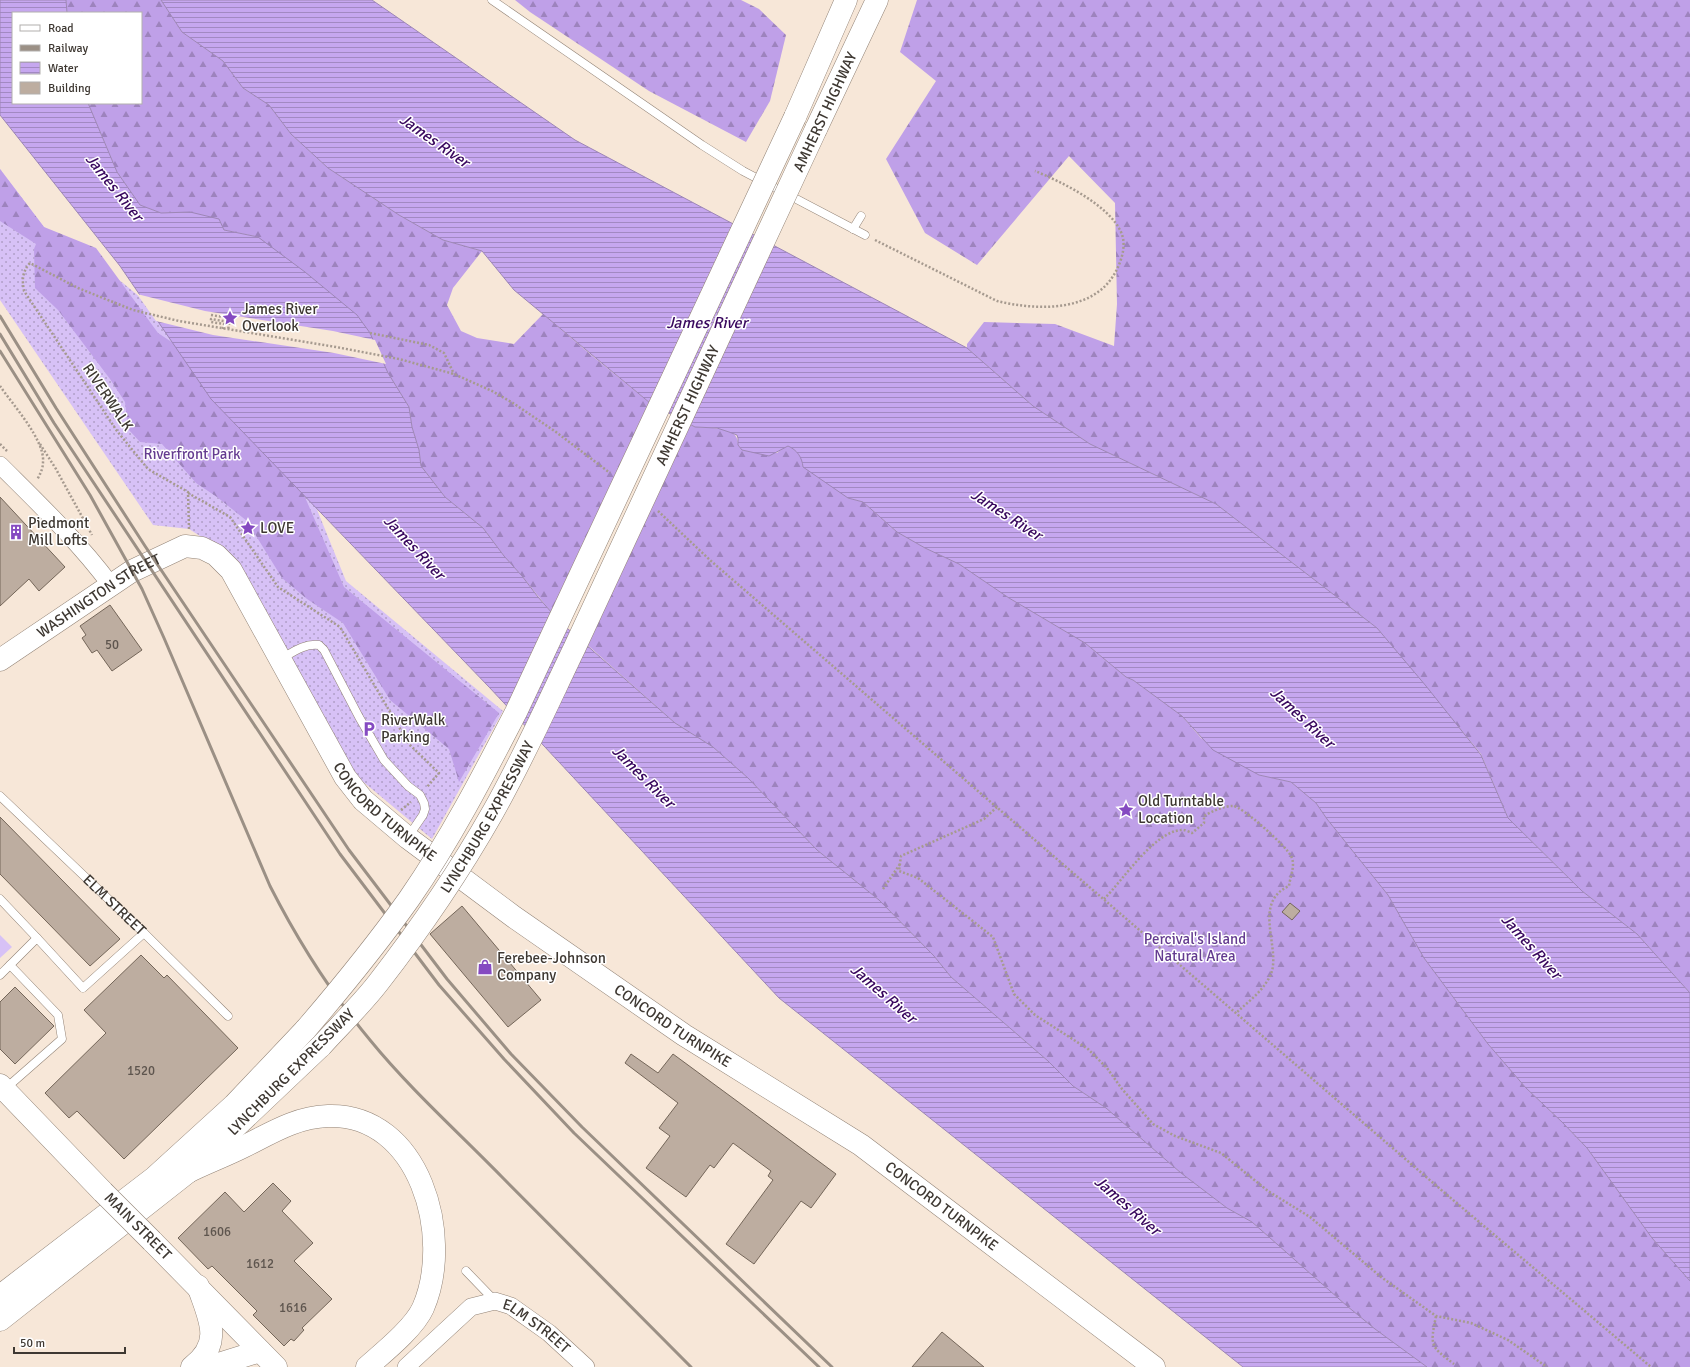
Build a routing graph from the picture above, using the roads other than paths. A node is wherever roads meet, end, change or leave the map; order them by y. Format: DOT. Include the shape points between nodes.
graph roads {
  1 [pos="492,0"];
  2 [pos="846,0"];
  3 [pos="877,0"];
  4 [pos="861,216"];
  5 [pos="853,229"];
  6 [pos="865,235"];
  7 [pos="1,468"];
  8 [pos="202,548"];
  9 [pos="110,584"];
  10 [pos="0,660"];
  11 [pos="280,660"];
  12 [pos="516,712"];
  13 [pos="538,723"];
  14 [pos="0,796"];
  15 [pos="408,838"];
  16 [pos="0,899"];
  17 [pos="144,933"];
  18 [pos="37,938"];
  19 [pos="10,965"];
  20 [pos="0,975"];
  21 [pos="228,1016"];
  22 [pos="2,1088"];
  23 [pos="188,1172"];
  24 [pos="466,1271"];
  25 [pos="198,1286"];
  26 [pos="27,1287"];
  27 [pos="0,1289"];
  28 [pos="0,1296"];
  29 [pos="495,1301"];
  30 [pos="0,1320"];
  31 [pos="0,1338"];
  32 [pos="266,1362"];
  33 [pos="192,1367"];
  34 [pos="209,1367"];
  35 [pos="367,1367"];
  36 [pos="406,1367"];
  37 [pos="586,1367"];
  38 [pos="1154,1367"];
  1 -- 5 [label="lane" via="708,149 743,171"];
  2 -- 12 [label="main road, AMHERST HIGHWAY, bridge" via="795,117"];
  3 -- 13 [label="main road, AMHERST HIGHWAY, bridge"];
  4 -- 5 [label="lane"];
  5 -- 6 [label="lane"];
  7 -- 9 [label="street" via="61,528"];
  8 -- 9 [label="main road, WASHINGTON STREET" via="179,548"];
  8 -- 11 [label="main road, CONCORD TURNPIKE" via="216,555 231,570"];
  9 -- 10 [label="main road, WASHINGTON STREET"];
  11 -- 15 [label="main road, CONCORD TURNPIKE" via="345,777 363,800"];
  11 -- 15 [label="lane" via="312,644 319,645 324,650 384,760 420,795 424,803 423,815"];
  12 -- 26 [label="main road, LYNCHBURG EXPRESSWAY, bridge" via="446,842 410,898 366,958 306,1030 234,1105"];
  13 -- 23 [label="main road, LYNCHBURG EXPRESSWAY, bridge" via="493,812 453,877 424,922 377,984 321,1046"];
  14 -- 17 [label="lane, ELM STREET"];
  15 -- 38 [label="main road, CONCORD TURNPIKE" via="514,917 684,1035 861,1145"];
  16 -- 18 [label="lane"];
  17 -- 18 [label="lane" via="83,988"];
  17 -- 21 [label="lane, ELM STREET"];
  18 -- 19 [label="lane"];
  19 -- 20 [label="lane"];
  19 -- 22 [label="lane" via="58,1015 62,1039"];
  22 -- 25 [label="main road, MAIN STREET, bridge"];
  23 -- 26 [label="main road, LYNCHBURG EXPRESSWAY"];
  23 -- 35 [label="main road" via="300,1120 328,1116 353,1118 381,1130 394,1141 410,1162 426,1197 432,1218 435,1255 430,1286 422,1309 414,1322"];
  24 -- 29 [label="lane"];
  25 -- 32 [label="main road, MAIN STREET"];
  25 -- 33 [label="main road" via="212,1325 211,1339 202,1359"];
  26 -- 27 [label="main road"];
  26 -- 28 [label="main road, LYNCHBURG EXPRESSWAY"];
  26 -- 30 [label="main road, LYNCHBURG EXPRESSWAY"];
  26 -- 31 [label="main road"];
  29 -- 36 [label="street, ELM STREET" via="471,1307"];
  29 -- 37 [label="street, ELM STREET" via="511,1306 549,1333"];
  32 -- 34 [label="main road"];
}
